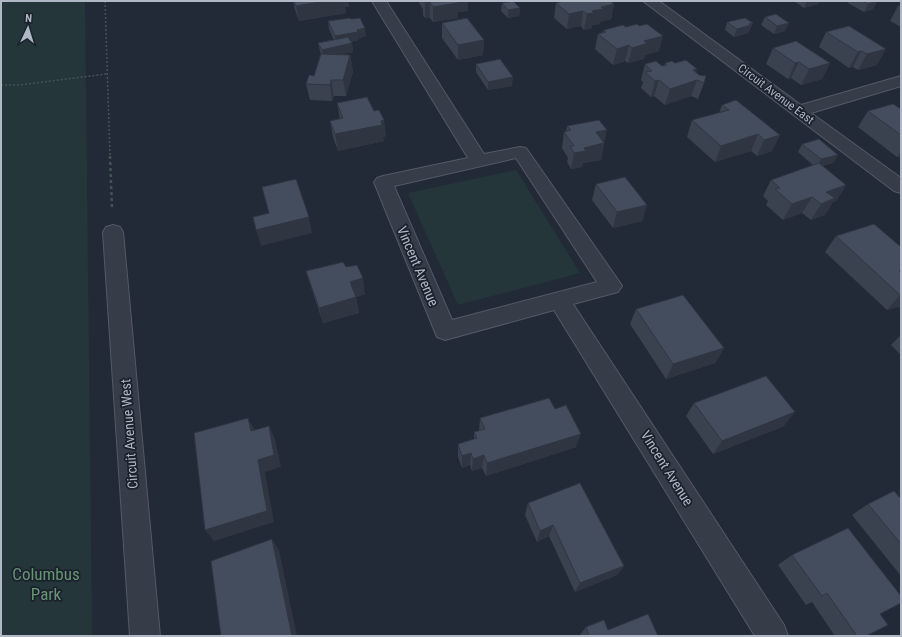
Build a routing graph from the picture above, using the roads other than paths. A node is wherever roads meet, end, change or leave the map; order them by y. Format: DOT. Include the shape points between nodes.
graph roads {
  1 [pos="379,1"];
  2 [pos="650,1"];
  3 [pos="901,81"];
  4 [pos="799,111"];
  5 [pos="479,161"];
  6 [pos="901,187"];
  7 [pos="113,232"];
  8 [pos="559,300"];
  9 [pos="144,636"];
  10 [pos="774,636"];
  1 -- 5 [label="street"];
  2 -- 4 [label="street, Circuit Avenue East"];
  3 -- 4 [label="street"];
  4 -- 6 [label="street, Circuit Avenue East"];
  5 -- 8 [label="street, Vincent Avenue" via="520,152 611,286"];
  5 -- 8 [label="street, Vincent Avenue" via="383,182 445,331"];
  7 -- 9 [label="street, Circuit Avenue West"];
  8 -- 10 [label="street, Vincent Avenue"];
}
